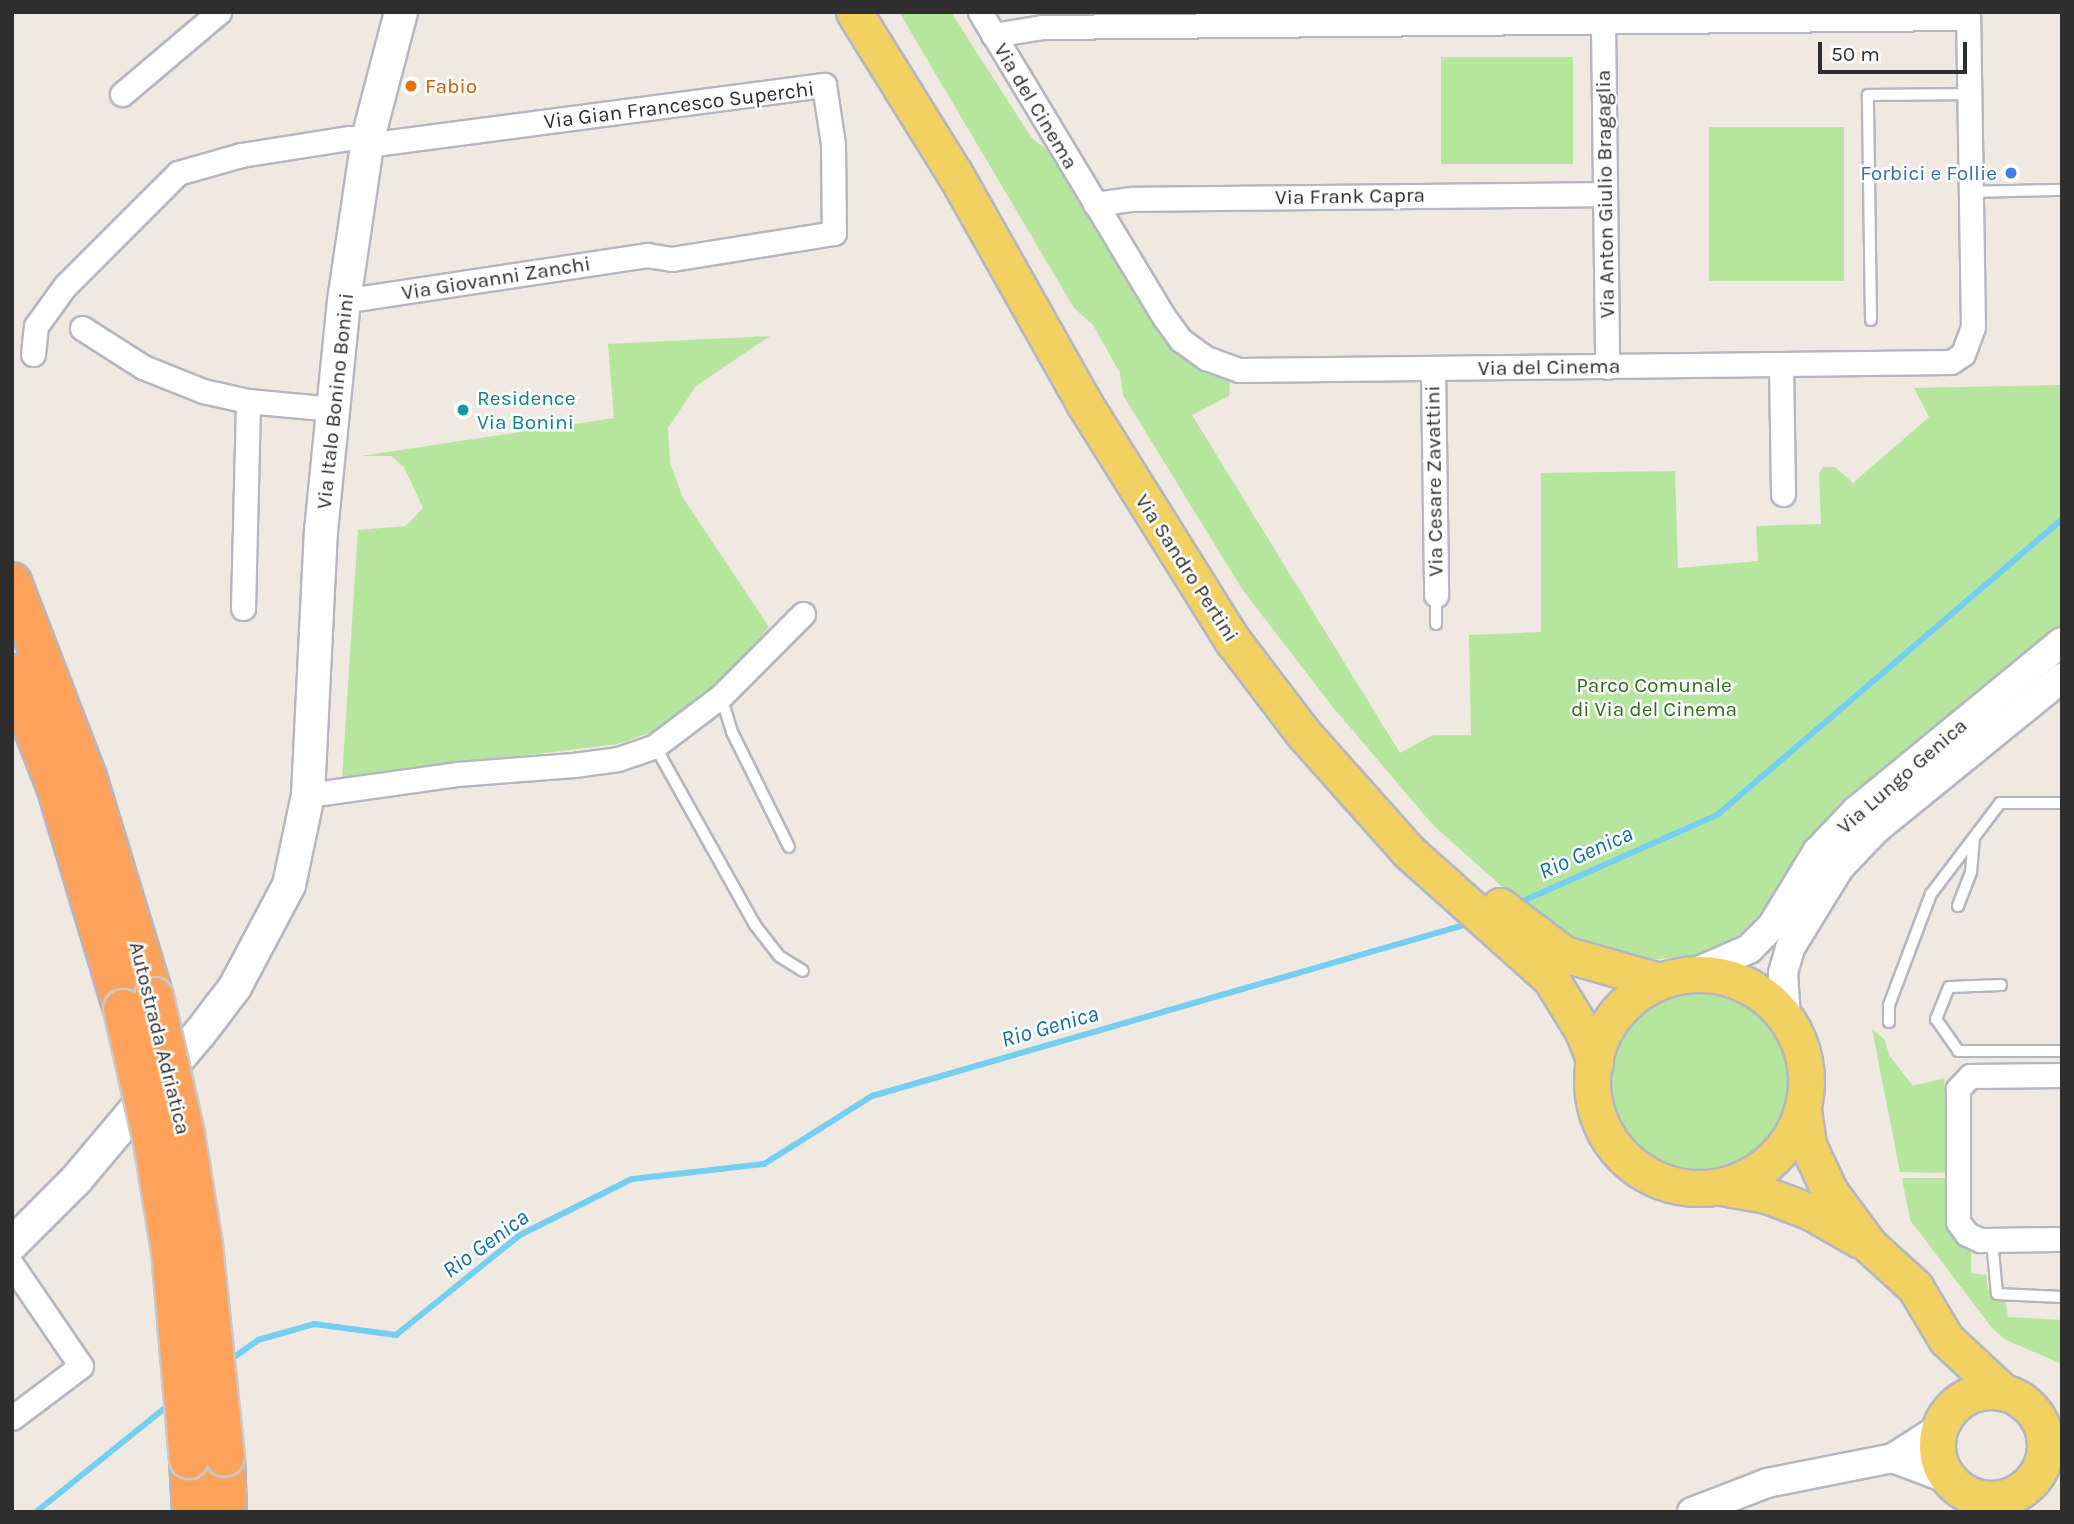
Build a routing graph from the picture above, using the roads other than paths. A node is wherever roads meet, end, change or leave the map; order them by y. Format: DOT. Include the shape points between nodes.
graph roads {
  1 [pos="219,12"];
  2 [pos="401,12"];
  3 [pos="855,12"];
  4 [pos="880,12"];
  5 [pos="980,12"];
  6 [pos="1968,15"];
  7 [pos="1772,17"];
  8 [pos="1431,18"];
  9 [pos="1603,22"];
  10 [pos="993,35"];
  11 [pos="122,94"];
  12 [pos="1969,94"];
  13 [pos="368,138"];
  14 [pos="2062,190"];
  15 [pos="1971,192"];
  16 [pos="1605,194"];
  17 [pos="1096,204"];
  18 [pos="647,255"];
  19 [pos="344,302"];
  20 [pos="1871,320"];
  21 [pos="82,328"];
  22 [pos="33,354"];
  23 [pos="1781,365"];
  24 [pos="1607,366"];
  25 [pos="1433,368"];
  26 [pos="248,401"];
  27 [pos="334,409"];
  28 [pos="1783,494"];
  29 [pos="12,582"];
  30 [pos="1436,595"];
  31 [pos="243,608"];
  32 [pos="803,614"];
  33 [pos="1436,624"];
  34 [pos="2062,642"];
  35 [pos="12,674"];
  36 [pos="2062,678"];
  37 [pos="721,696"];
  38 [pos="655,746"];
  39 [pos="308,795"];
  40 [pos="2062,803"];
  41 [pos="1974,837"];
  42 [pos="789,847"];
  43 [pos="1462,888"];
  44 [pos="1958,906"];
  45 [pos="1514,934"];
  46 [pos="803,971"];
  47 [pos="1694,973"];
  48 [pos="1659,981"];
  49 [pos="2001,985"];
  50 [pos="139,1003"];
  51 [pos="1786,1017"];
  52 [pos="1889,1022"];
  53 [pos="2062,1051"];
  54 [pos="1595,1063"];
  55 [pos="2062,1076"];
  56 [pos="1803,1109"];
  57 [pos="1721,1187"];
  58 [pos="2062,1239"];
  59 [pos="1992,1240"];
  60 [pos="12,1244"];
  61 [pos="1870,1246"];
  62 [pos="12,1265"];
  63 [pos="2062,1297"];
  64 [pos="1946,1339"];
  65 [pos="2032,1406"];
  66 [pos="1947,1417"];
  67 [pos="12,1418"];
  68 [pos="2052,1455"];
  69 [pos="207,1458"];
  70 [pos="1893,1458"];
  71 [pos="1950,1479"];
  72 [pos="192,1512"];
  73 [pos="227,1512"];
  74 [pos="1692,1512"];
  1 -- 11 [label="street"];
  2 -- 13 [label="main road, Via Italo Bonino Bonini"];
  3 -- 43 [label="main road, Via Sandro Pertini" via="955,174 1084,403 1233,641 1355,793"];
  4 -- 43 [label="main road, Via Sandro Pertini" via="1203,559 1328,730"];
  5 -- 10 [label="street, Via del Cinema"];
  6 -- 7 [label="street"];
  6 -- 12 [label="street, Via del Cinema"];
  7 -- 9 [label="street"];
  8 -- 9 [label="street"];
  8 -- 10 [label="street" via="1043,27"];
  9 -- 16 [label="street, Via Anton Giulio Bragaglia"];
  10 -- 17 [label="street, Via del Cinema"];
  12 -- 15 [label="street, Via del Cinema"];
  12 -- 20 [label="lane" via="1868,96"];
  13 -- 18 [label="street, Via Gian Francesco Superchi" via="382,143 824,85 833,145 834,233 672,259"];
  13 -- 19 [label="main road, Via Italo Bonino Bonini"];
  13 -- 22 [label="street" via="242,155 178,173 65,286 36,326"];
  14 -- 15 [label="lane"];
  15 -- 23 [label="street, Via del Cinema" via="1973,327 1963,354 1935,364"];
  16 -- 17 [label="street, Via Frank Capra" via="1132,199"];
  16 -- 24 [label="street, Via Anton Giulio Bragaglia"];
  17 -- 25 [label="street, Via del Cinema" via="1164,317 1181,340 1206,358 1239,370"];
  18 -- 19 [label="street, Via Giovanni Zanchi"];
  19 -- 27 [label="main road, Via Italo Bonino Bonini"];
  21 -- 26 [label="street" via="143,367 203,391"];
  23 -- 24 [label="street, Via del Cinema"];
  23 -- 28 [label="street"];
  24 -- 25 [label="street, Via del Cinema"];
  25 -- 30 [label="street, Via Cesare Zavattini"];
  26 -- 27 [label="street"];
  26 -- 31 [label="street"];
  27 -- 39 [label="main road, Via Italo Bonino Bonini" via="321,531"];
  29 -- 50 [label="highway, Autostrada Adriatica" via="87,777"];
  30 -- 33 [label="lane"];
  32 -- 37 [label="street"];
  34 -- 47 [label="street, Via Lungo Genica" via="1856,811 1817,852 1772,926 1749,949"];
  35 -- 50 [label="highway, Autostrada Adriatica"];
  36 -- 51 [label="street, Via Lungo Genica" via="1876,829 1839,868 1790,948 1783,973"];
  37 -- 38 [label="street"];
  37 -- 42 [label="lane" via="732,733"];
  38 -- 39 [label="street" via="574,765 457,774"];
  38 -- 46 [label="lane" via="755,925 779,956"];
  39 -- 60 [label="main road, Via Italo Bonino Bonini" via="289,885 235,987 76,1180"];
  40 -- 41 [label="lane" via="2000,803"];
  41 -- 44 [label="lane" via="1971,872"];
  41 -- 52 [label="lane" via="1931,894 1889,1005"];
  43 -- 45 [label="main road, Via Sandro Pertini"];
  45 -- 48 [label="main road, Via Sandro Pertini" via="1564,954"];
  45 -- 54 [label="main road, Via Sandro Pertini" via="1551,979 1583,1031"];
  47 -- 48 [label="main road"];
  47 -- 51 [label="main road" via="1729,978 1761,993"];
  48 -- 54 [label="main road" via="1632,996 1610,1019 1596,1047"];
  49 -- 53 [label="lane" via="1949,986 1936,1019 1958,1051"];
  50 -- 69 [label="highway, Autostrada Adriatica, bridge" via="185,1134 203,1245"];
  51 -- 56 [label="main road" via="1801,1046 1807,1077"];
  54 -- 57 [label="main road" via="1595,1110 1608,1139 1630,1163 1657,1180 1689,1188"];
  55 -- 59 [label="street" via="1970,1076 1958,1089 1958,1222 1967,1234"];
  56 -- 57 [label="main road" via="1792,1136 1773,1160 1749,1177"];
  56 -- 61 [label="main road" via="1808,1145 1830,1192"];
  57 -- 61 [label="main road" via="1766,1195 1800,1208"];
  58 -- 59 [label="street"];
  59 -- 63 [label="lane" via="1997,1294"];
  61 -- 64 [label="main road" via="1915,1287"];
  62 -- 67 [label="street" via="81,1366"];
  64 -- 65 [label="main road"];
  64 -- 66 [label="main road" via="1956,1381"];
  65 -- 66 [label="main road" via="1978,1393"];
  65 -- 68 [label="main road"];
  66 -- 70 [label="street"];
  66 -- 71 [label="main road" via="1938,1449"];
  68 -- 71 [label="main road" via="2029,1484 1994,1499 1969,1494"];
  69 -- 72 [label="highway, Autostrada Adriatica"];
  69 -- 73 [label="highway, Autostrada Adriatica"];
  70 -- 71 [label="street"];
  70 -- 74 [label="street" via="1767,1483"];
}
